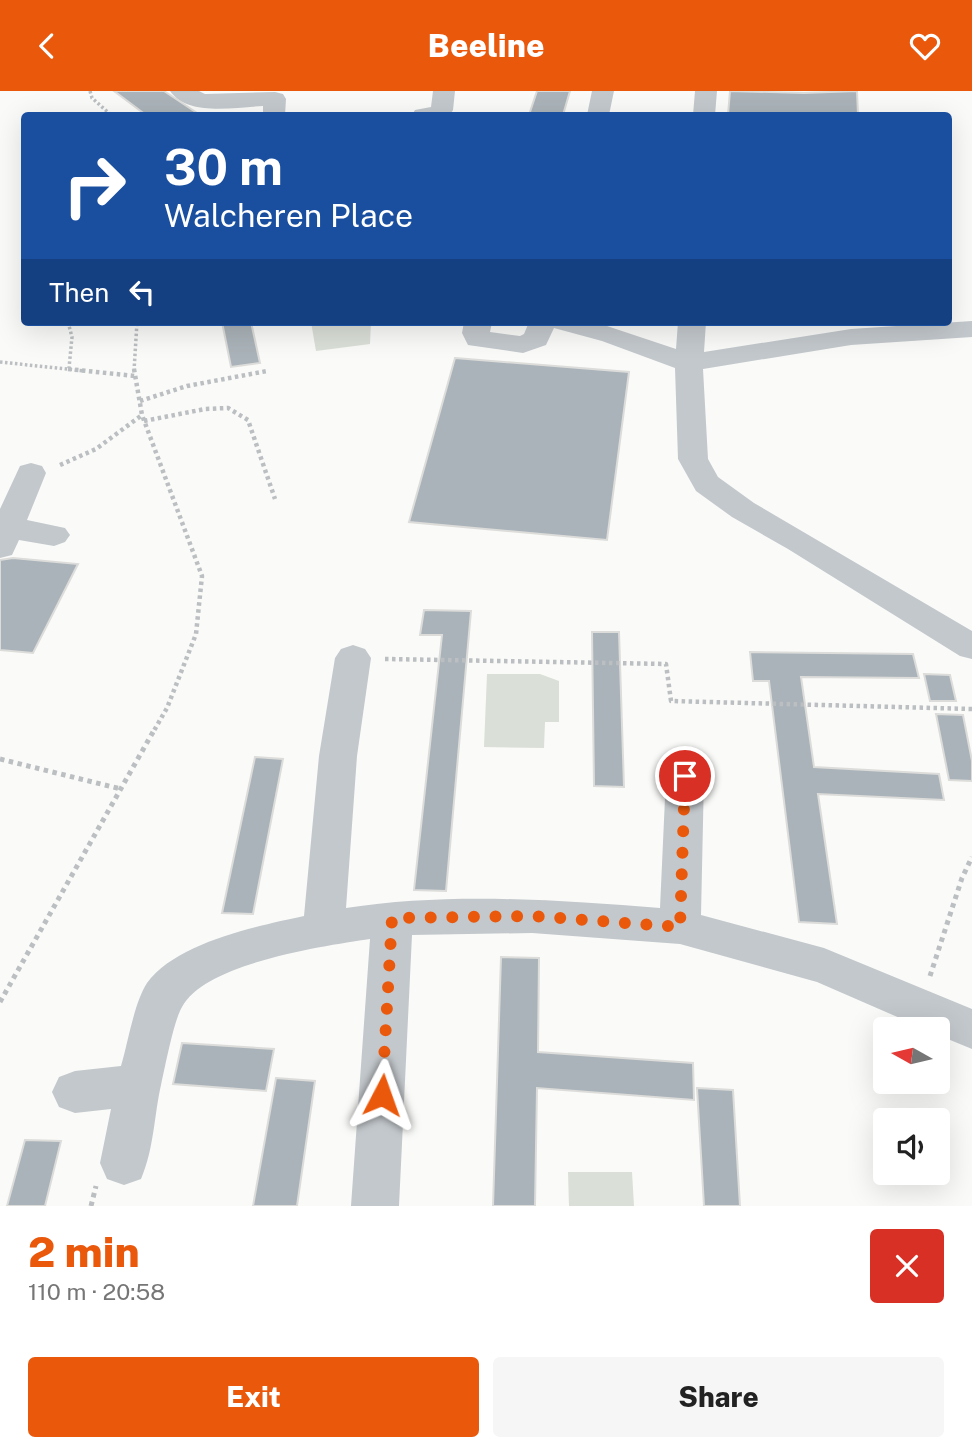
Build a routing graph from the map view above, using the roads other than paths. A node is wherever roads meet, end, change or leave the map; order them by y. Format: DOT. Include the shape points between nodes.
graph roads {
  1 [pos="181,91"];
  2 [pos="444,91"];
  3 [pos="603,91"];
  4 [pos="706,91"];
  5 [pos="274,112"];
  6 [pos="438,112"];
  7 [pos="599,112"];
  8 [pos="704,112"];
  9 [pos="477,326"];
  10 [pos="541,326"];
  11 [pos="579,326"];
  12 [pos="692,326"];
  13 [pos="972,329"];
  14 [pos="689,363"];
  15 [pos="31,473"];
  16 [pos="54,535"];
  17 [pos="4,537"];
  18 [pos="972,647"];
  19 [pos="353,659"];
  20 [pos="685,776"];
  21 [pos="392,918"];
  22 [pos="680,927"];
  23 [pos="324,929"];
  24 [pos="972,1029"];
  25 [pos="138,1085"];
  26 [pos="75,1092"];
  27 [pos="124,1163"];
  28 [pos="375,1206"];
  1 -- 5 [label="street" via="202,101 275,99"];
  2 -- 6 [label="street"];
  3 -- 7 [label="street"];
  4 -- 8 [label="street"];
  9 -- 10 [label="street" via="478,339 523,345 536,339"];
  11 -- 14 [label="street"];
  12 -- 14 [label="street"];
  13 -- 14 [label="street" via="851,337"];
  14 -- 18 [label="street" via="693,459 707,484"];
  15 -- 17 [label="street"];
  16 -- 17 [label="street"];
  19 -- 23 [label="street" via="338,757"];
  20 -- 22 [label="street"];
  21 -- 22 [label="street" via="532,916"];
  21 -- 23 [label="street"];
  21 -- 28 [label="street"];
  22 -- 24 [label="street" via="824,966"];
  23 -- 25 [label="street" via="252,945 191,970 163,996"];
  25 -- 26 [label="street"];
  25 -- 27 [label="street"];
}
